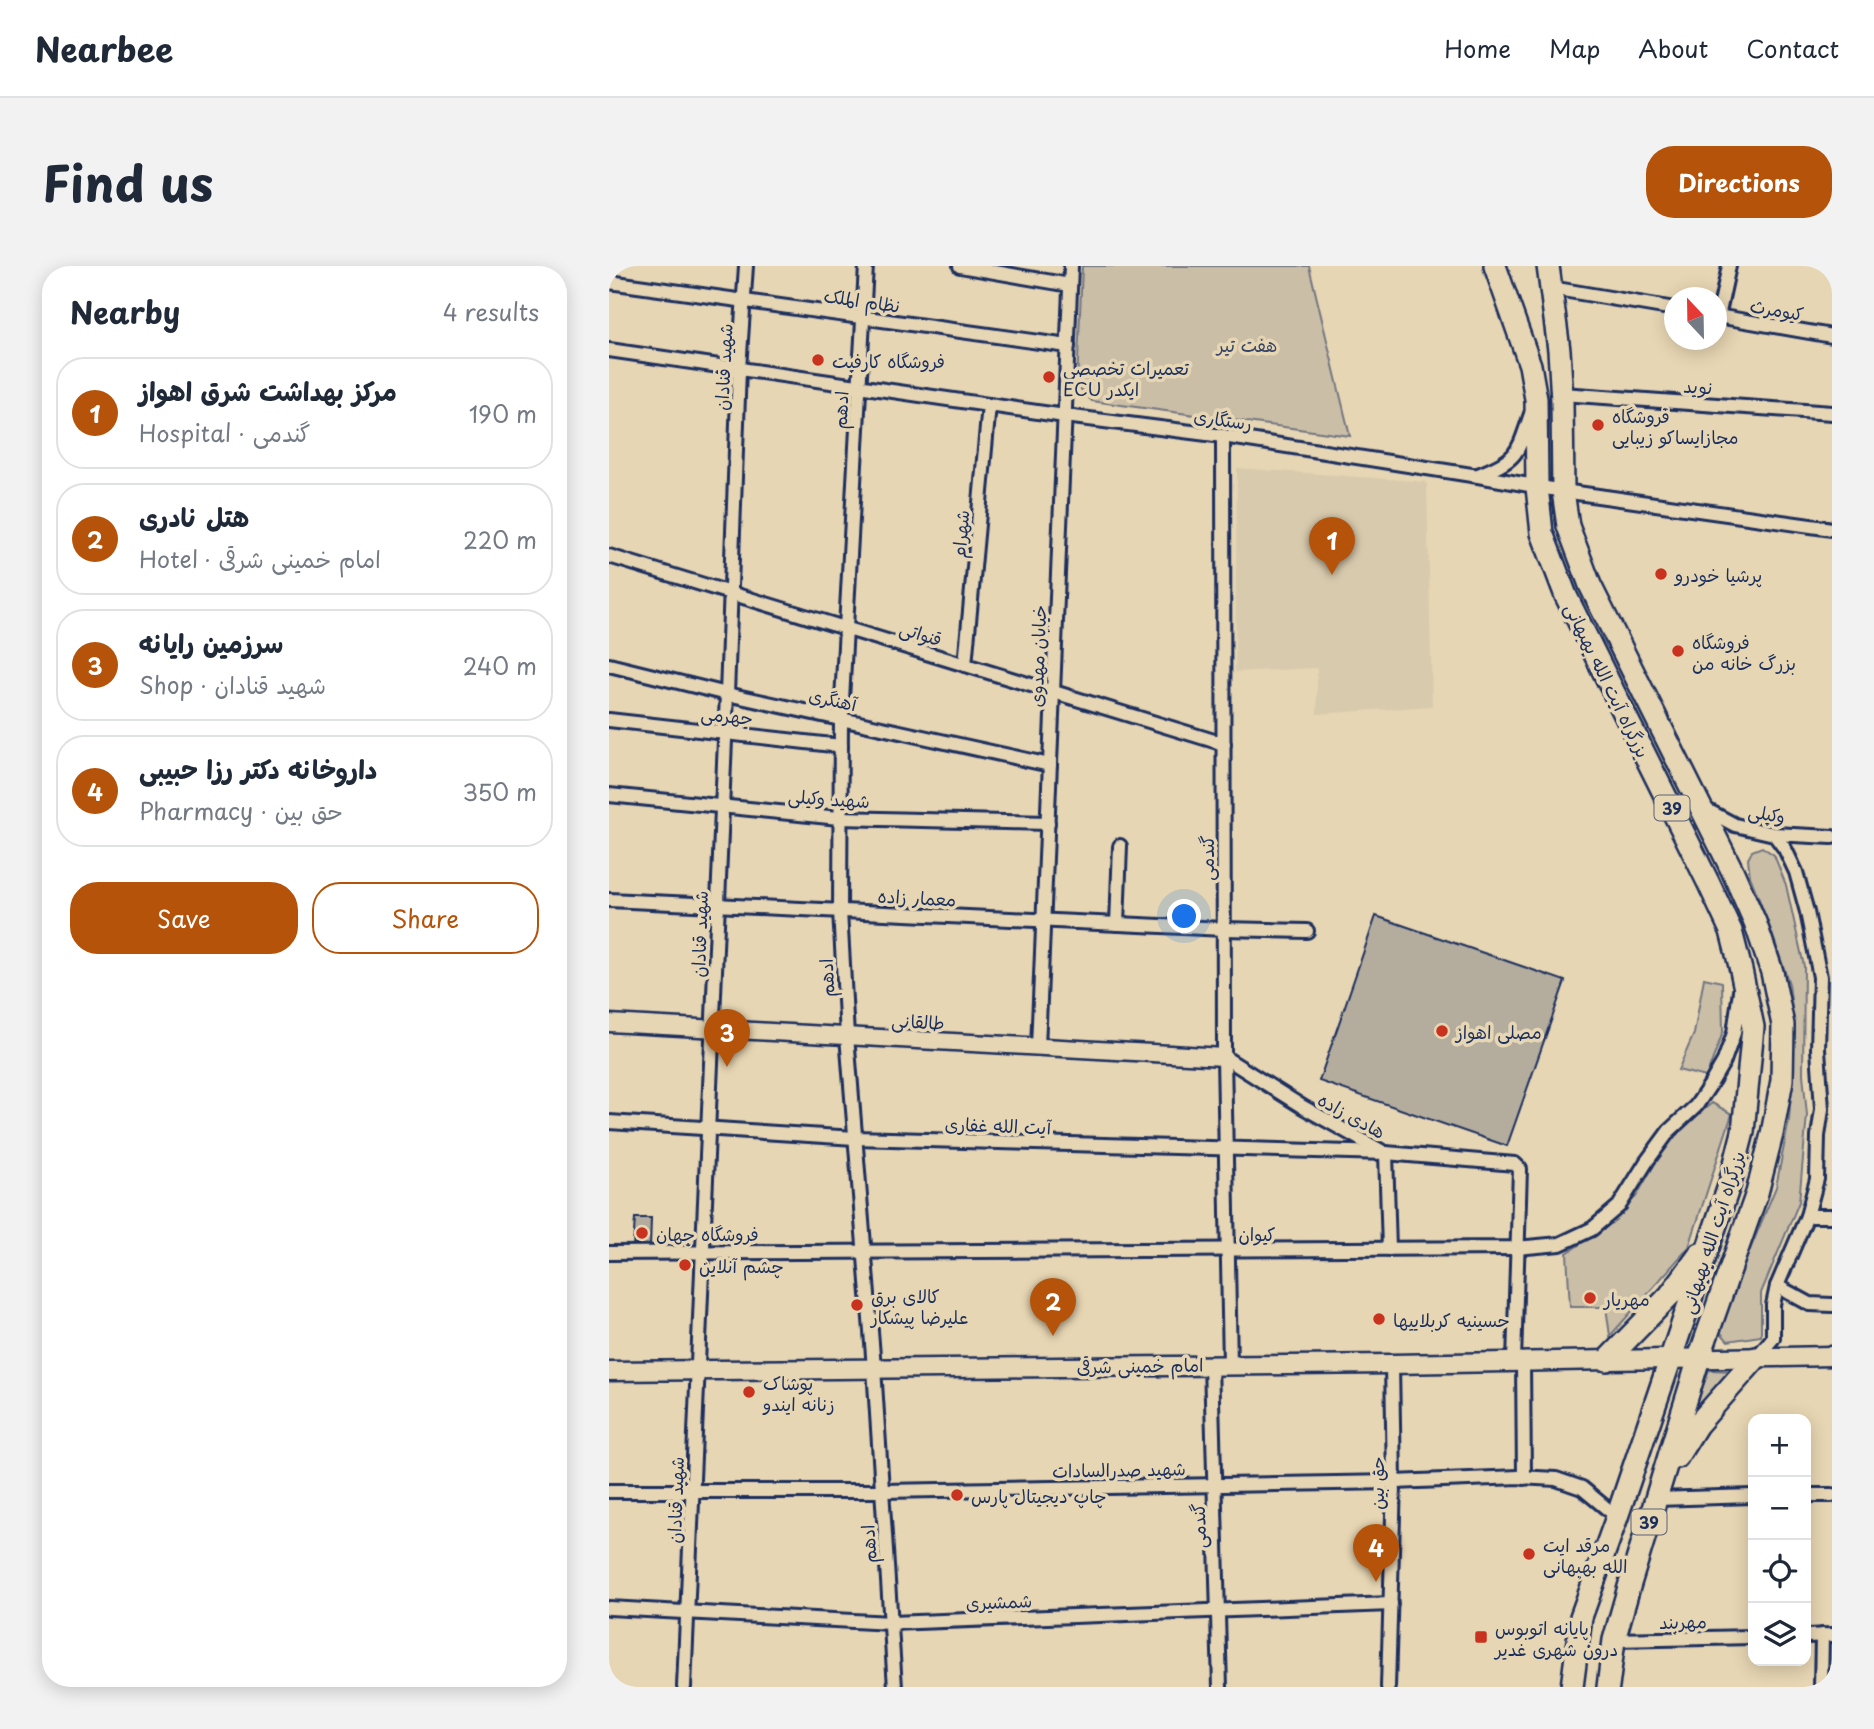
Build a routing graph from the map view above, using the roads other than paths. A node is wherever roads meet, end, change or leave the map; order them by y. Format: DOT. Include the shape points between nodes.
graph roads {
  1 [pos="746,266"];
  2 [pos="866,266"];
  3 [pos="960,266"];
  4 [pos="1071,266"];
  5 [pos="1495,266"];
  6 [pos="1548,266"];
  7 [pos="1729,266"];
  8 [pos="609,282"];
  9 [pos="1070,285"];
  10 [pos="1724,287"];
  11 [pos="1551,288"];
  12 [pos="744,301"];
  13 [pos="1664,307"];
  14 [pos="863,318"];
  15 [pos="1727,318"];
  16 [pos="1832,336"];
  17 [pos="1067,346"];
  18 [pos="609,350"];
  19 [pos="739,369"];
  20 [pos="859,386"];
  21 [pos="1562,394"];
  22 [pos="1537,399"];
  23 [pos="989,405"];
  24 [pos="1832,413"];
  25 [pos="1065,416"];
  26 [pos="1223,436"];
  27 [pos="1478,476"];
  28 [pos="1537,487"];
  29 [pos="1563,491"];
  30 [pos="1832,529"];
  31 [pos="609,556"];
  32 [pos="1590,585"];
  33 [pos="731,593"];
  34 [pos="1566,596"];
  35 [pos="846,628"];
  36 [pos="609,665"];
  37 [pos="965,665"];
  38 [pos="1053,691"];
  39 [pos="727,694"];
  40 [pos="841,718"];
  41 [pos="609,720"];
  42 [pos="725,733"];
  43 [pos="1224,744"];
  44 [pos="841,746"];
  45 [pos="1050,765"];
  46 [pos="609,795"];
  47 [pos="722,806"];
  48 [pos="1700,806"];
  49 [pos="839,818"];
  50 [pos="1048,823"];
  51 [pos="1774,834"];
  52 [pos="1832,837"];
  53 [pos="1120,846"];
  54 [pos="609,900"];
  55 [pos="718,905"];
  56 [pos="840,911"];
  57 [pos="1044,921"];
  58 [pos="1117,924"];
  59 [pos="1224,929"];
  60 [pos="1307,931"];
  61 [pos="1741,970"];
  62 [pos="609,1023"];
  63 [pos="713,1029"];
  64 [pos="847,1036"];
  65 [pos="1038,1047"];
  66 [pos="1224,1057"];
  67 [pos="609,1122"];
  68 [pos="708,1129"];
  69 [pos="855,1138"];
  70 [pos="1226,1150"];
  71 [pos="1385,1153"];
  72 [pos="1807,1216"];
  73 [pos="1832,1216"];
  74 [pos="1716,1228"];
  75 [pos="1516,1248"];
  76 [pos="1389,1249"];
  77 [pos="1228,1250"];
  78 [pos="864,1252"];
  79 [pos="703,1253"];
  80 [pos="609,1254"];
  81 [pos="1777,1286"];
  82 [pos="1832,1305"];
  83 [pos="1832,1356"];
  84 [pos="1756,1357"];
  85 [pos="1699,1358"];
  86 [pos="1671,1359"];
  87 [pos="1607,1360"];
  88 [pos="1519,1361"];
  89 [pos="1211,1364"];
  90 [pos="1230,1364"];
  91 [pos="1392,1364"];
  92 [pos="874,1368"];
  93 [pos="698,1370"];
  94 [pos="609,1371"];
  95 [pos="1524,1478"];
  96 [pos="1394,1482"];
  97 [pos="1214,1484"];
  98 [pos="1659,1489"];
  99 [pos="609,1491"];
  100 [pos="693,1491"];
  101 [pos="882,1491"];
  102 [pos="1811,1495"];
  103 [pos="1832,1495"];
  104 [pos="1748,1496"];
  105 [pos="1617,1517"];
  106 [pos="1391,1604"];
  107 [pos="609,1608"];
  108 [pos="1218,1610"];
  109 [pos="687,1612"];
  110 [pos="891,1623"];
  111 [pos="1827,1635"];
  112 [pos="1748,1637"];
  113 [pos="1614,1640"];
  114 [pos="684,1687"];
  115 [pos="895,1687"];
  116 [pos="1220,1687"];
  117 [pos="1388,1687"];
  118 [pos="1572,1687"];
  119 [pos="1608,1687"];
  120 [pos="1821,1687"];
  1 -- 12 [label="street, شهید قنادان"];
  2 -- 14 [label="street, ادهم"];
  3 -- 9 [label="street"];
  4 -- 9 [label="street, خیابان مهدوی"];
  5 -- 22 [label="highway, بزرگراه آیت الله بهبهانی / 39" via="1530,365"];
  6 -- 11 [label="highway, بزرگراه آیت الله بهبهانی / 39"];
  7 -- 10 [label="street"];
  8 -- 12 [label="street, نظام الملک"];
  9 -- 17 [label="street, خیابان مهدوی"];
  11 -- 13 [label="street"];
  11 -- 21 [label="highway, بزرگراه آیت الله بهبهانی / 39"];
  12 -- 14 [label="street, نظام الملک"];
  12 -- 19 [label="street, شهید قنادان"];
  14 -- 17 [label="street, نظام الملک"];
  14 -- 20 [label="street, ادهم"];
  15 -- 16 [label="street, کیومرث"];
  17 -- 25 [label="street, خیابان مهدوی"];
  18 -- 19 [label="street, رستگاری"];
  19 -- 20 [label="street, رستگاری"];
  19 -- 33 [label="street, شهید قنادان"];
  20 -- 23 [label="street, رستگاری"];
  20 -- 35 [label="street, ادهم"];
  21 -- 24 [label="street, نوید"];
  21 -- 29 [label="highway, بزرگراه آیت الله بهبهانی / 39"];
  22 -- 27 [label="street" via="1515,455"];
  22 -- 28 [label="highway, بزرگراه آیت الله بهبهانی / 39"];
  23 -- 25 [label="street, رستگاری"];
  23 -- 37 [label="street, شهرام"];
  25 -- 26 [label="street, رستگاری"];
  25 -- 38 [label="street, خیابان مهدوی"];
  26 -- 27 [label="street, رستگاری"];
  26 -- 43 [label="street, گندمی"];
  27 -- 28 [label="street, رستگاری"];
  28 -- 29 [label="street, رستگاری"];
  28 -- 34 [label="highway, بزرگراه آیت الله بهبهانی / 39" via="1542,533"];
  29 -- 30 [label="street, رستگاری"];
  29 -- 32 [label="highway, بزرگراه آیت الله بهبهانی / 39" via="1568,526"];
  31 -- 33 [label="street, قنواتی"];
  32 -- 34 [label="highway"];
  32 -- 48 [label="highway, بزرگراه آیت الله بهبهانی / 39"];
  33 -- 35 [label="street, قنواتی"];
  33 -- 39 [label="street, شهید قنادان"];
  34 -- 61 [label="highway, بزرگراه آیت الله بهبهانی / 39" via="1731,931"];
  35 -- 37 [label="street, قنواتی"];
  35 -- 40 [label="street, ادهم"];
  36 -- 39 [label="street, آهنگری"];
  37 -- 38 [label="street, قنواتی"];
  38 -- 43 [label="street, قنواتی"];
  38 -- 45 [label="street, خیابان مهدوی"];
  39 -- 40 [label="street, آهنگری"];
  39 -- 42 [label="street, شهید قنادان"];
  40 -- 44 [label="street, ادهم"];
  40 -- 45 [label="street, آهنگری"];
  41 -- 42 [label="street, جهرمی"];
  42 -- 44 [label="street, جهرمی"];
  42 -- 47 [label="street, شهید قنادان"];
  43 -- 59 [label="street, گندمی"];
  44 -- 49 [label="street, ادهم"];
  45 -- 50 [label="street, خیابان مهدوی"];
  46 -- 47 [label="street, شهید وکیلی"];
  47 -- 49 [label="street, شهید وکیلی"];
  47 -- 55 [label="street, شهید قنادان"];
  48 -- 51 [label="street, وکیلی" via="1735,825"];
  48 -- 85 [label="highway, بزرگراه آیت الله بهبهانی / 39" via="1755,922 1783,1025 1782,1080 1772,1134 1757,1192"];
  49 -- 50 [label="street, شهید وکیلی"];
  49 -- 56 [label="street, ادهم"];
  50 -- 57 [label="street, خیابان مهدوی"];
  51 -- 52 [label="street, وکیلی"];
  51 -- 72 [label="street" via="1797,872 1820,977 1822,1109 1817,1179"];
  53 -- 58 [label="street"];
  54 -- 55 [label="street, معمار زاده"];
  55 -- 56 [label="street, معمار زاده"];
  55 -- 63 [label="street, شهید قنادان"];
  56 -- 57 [label="street, معمار زاده"];
  56 -- 64 [label="street, ادهم"];
  57 -- 58 [label="street, معمار زاده"];
  57 -- 65 [label="street, خیابان مهدوی"];
  58 -- 59 [label="street, معمار زاده"];
  59 -- 60 [label="street, معمار زاده"];
  59 -- 66 [label="street, گندمی"];
  61 -- 74 [label="highway, بزرگراه آیت الله بهبهانی / 39" via="1753,1027 1749,1081 1743,1132"];
  61 -- 75 [label="street, کیوان" via="1734,1032 1724,1061 1696,1106 1669,1132 1619,1206 1592,1229 1560,1244"];
  62 -- 63 [label="street, طالقانی"];
  63 -- 64 [label="street, طالقانی"];
  63 -- 68 [label="street, شهید قنادان"];
  64 -- 65 [label="street, طالقانی"];
  64 -- 69 [label="street, ادهم"];
  65 -- 66 [label="street, طالقانی"];
  66 -- 70 [label="street, گندمی"];
  66 -- 71 [label="street, هادی زاده"];
  67 -- 68 [label="street, آیت الله غفاری"];
  68 -- 69 [label="street, آیت الله غفاری"];
  68 -- 79 [label="street, شهید قنادان"];
  69 -- 70 [label="street, آیت الله غفاری"];
  69 -- 78 [label="street, ادهم"];
  70 -- 71 [label="street, آیت الله غفاری"];
  70 -- 77 [label="street, گندمی"];
  71 -- 75 [label="street, هادی زاده" via="1518,1166"];
  71 -- 76 [label="street"];
  72 -- 73 [label="street"];
  72 -- 81 [label="street"];
  74 -- 86 [label="highway, بزرگراه آیت الله بهبهانی / 39"];
  74 -- 87 [label="highway" via="1670,1295"];
  75 -- 76 [label="street, کیوان"];
  75 -- 88 [label="street"];
  76 -- 77 [label="street, کیوان"];
  77 -- 78 [label="street, کیوان"];
  77 -- 90 [label="street, گندمی"];
  78 -- 79 [label="street, کیوان"];
  78 -- 92 [label="street, ادهم"];
  79 -- 80 [label="street, کیوان"];
  79 -- 93 [label="street, شهید قنادان"];
  81 -- 82 [label="street" via="1810,1304"];
  81 -- 84 [label="street" via="1773,1338"];
  83 -- 84 [label="main road"];
  84 -- 85 [label="main road"];
  84 -- 98 [label="highway" via="1697,1425"];
  85 -- 86 [label="main road, امام خمینی شرقی"];
  85 -- 98 [label="highway, بزرگراه آیت الله بهبهانی / 39"];
  86 -- 87 [label="main road, امام خمینی شرقی"];
  86 -- 105 [label="highway, بزرگراه آیت الله بهبهانی / 39"];
  87 -- 88 [label="main road, امام خمینی شرقی"];
  88 -- 91 [label="main road, امام خمینی شرقی"];
  88 -- 95 [label="street"];
  89 -- 90 [label="main road, امام خمینی شرقی"];
  89 -- 92 [label="main road, امام خمینی شرقی"];
  89 -- 97 [label="street, گندمی"];
  90 -- 91 [label="main road, امام خمینی شرقی"];
  91 -- 96 [label="street, حق بین"];
  92 -- 93 [label="main road, امام خمینی شرقی"];
  92 -- 101 [label="street, ادهم"];
  93 -- 94 [label="main road, امام خمینی شرقی"];
  93 -- 100 [label="street, شهید قنادان"];
  95 -- 96 [label="street, شهید صدرالسادات"];
  95 -- 105 [label="street, شهید صدرالسادات" via="1556,1479 1583,1488"];
  96 -- 97 [label="street, شهید صدرالسادات"];
  96 -- 106 [label="street, حق بین"];
  97 -- 101 [label="street, شهید صدرالسادات"];
  97 -- 108 [label="street, گندمی"];
  98 -- 104 [label="street"];
  98 -- 113 [label="highway, بزرگراه آیت الله بهبهانی / 39"];
  99 -- 100 [label="street, شهید صدرالسادات"];
  100 -- 101 [label="street, شهید صدرالسادات"];
  100 -- 109 [label="street, شهید قنادان"];
  101 -- 110 [label="street, ادهم"];
  102 -- 103 [label="street"];
  105 -- 118 [label="highway, بزرگراه آیت الله بهبهانی / 39" via="1581,1617"];
  106 -- 108 [label="street, شمشیری"];
  106 -- 117 [label="street, حق بین"];
  107 -- 109 [label="street, شمشیری"];
  108 -- 110 [label="street, شمشیری"];
  108 -- 116 [label="street, گندمی"];
  109 -- 110 [label="street, شمشیری"];
  109 -- 114 [label="street, شهید قنادان"];
  110 -- 115 [label="street, ادهم"];
  111 -- 120 [label="street"];
  112 -- 113 [label="street, مهربند"];
  113 -- 119 [label="highway, بزرگراه آیت الله بهبهانی / 39"];
}
